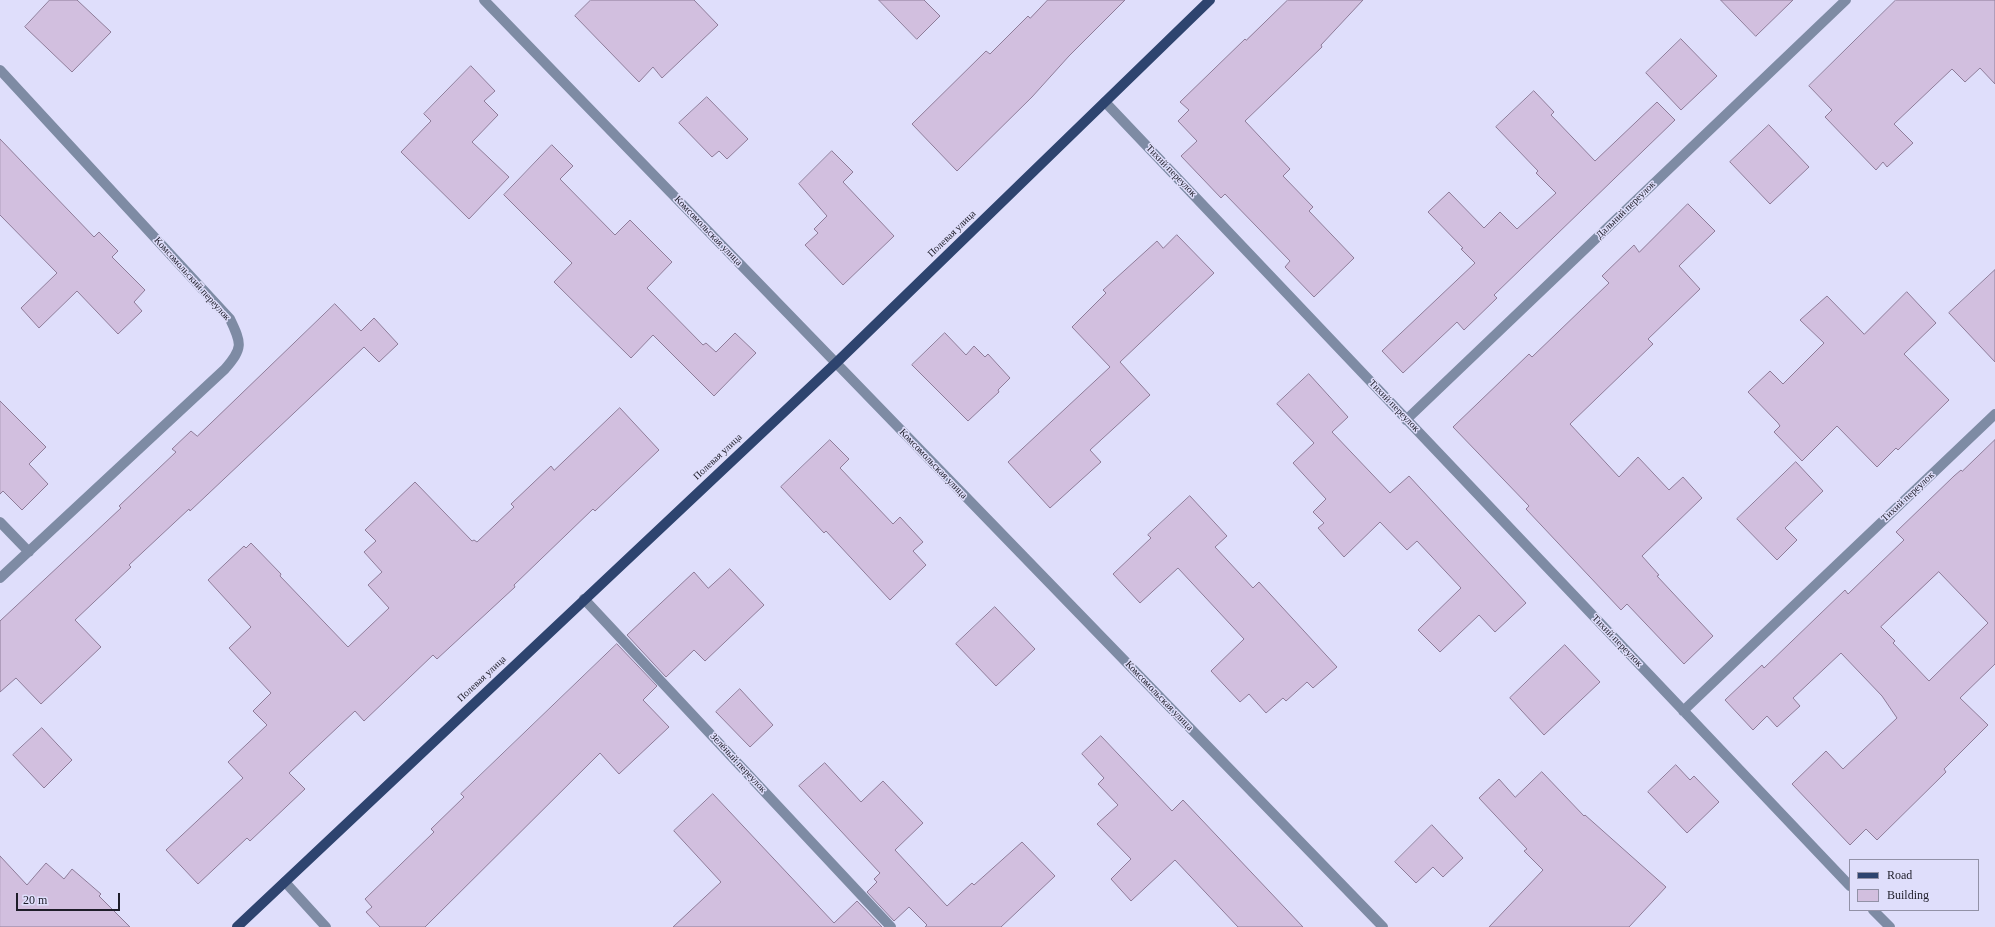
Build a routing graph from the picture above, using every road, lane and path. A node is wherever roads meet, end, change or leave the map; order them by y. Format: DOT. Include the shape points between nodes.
graph roads {
  1 [pos="484,0"];
  2 [pos="1210,0"];
  3 [pos="1846,0"];
  4 [pos="0,70"];
  5 [pos="1105,102"];
  6 [pos="836,363"];
  7 [pos="1995,414"];
  8 [pos="1406,420"];
  9 [pos="0,522"];
  10 [pos="29,552"];
  11 [pos="0,578"];
  12 [pos="584,599"];
  13 [pos="1682,711"];
  14 [pos="285,882"];
  15 [pos="1849,885"];
  16 [pos="1874,911"];
  17 [pos="237,927"];
  18 [pos="326,927"];
  19 [pos="892,927"];
  20 [pos="1382,927"];
  21 [pos="1890,927"];
  1 -- 6 [label="street, Комсомольская улица"];
  2 -- 5 [label="main road, Полевая улица"];
  3 -- 8 [label="street, Дальний переулок"];
  4 -- 10 [label="street, Комсомольский переулок" via="230,319 239,337 238,354 226,369"];
  5 -- 6 [label="main road, Полевая улица"];
  5 -- 8 [label="street, Тихий переулок"];
  6 -- 12 [label="main road, Полевая улица"];
  6 -- 20 [label="street, Комсомольская улица"];
  7 -- 13 [label="street, Тихий переулок"];
  8 -- 13 [label="street, Тихий переулок"];
  9 -- 10 [label="street"];
  10 -- 11 [label="street, Комсомольский переулок"];
  12 -- 14 [label="main road, Полевая улица"];
  12 -- 19 [label="street, Зелёный переулок"];
  13 -- 15 [label="street, Тихий переулок"];
  14 -- 17 [label="main road, Полевая улица"];
  14 -- 18 [label="street"];
  16 -- 21 [label="street"];
}
